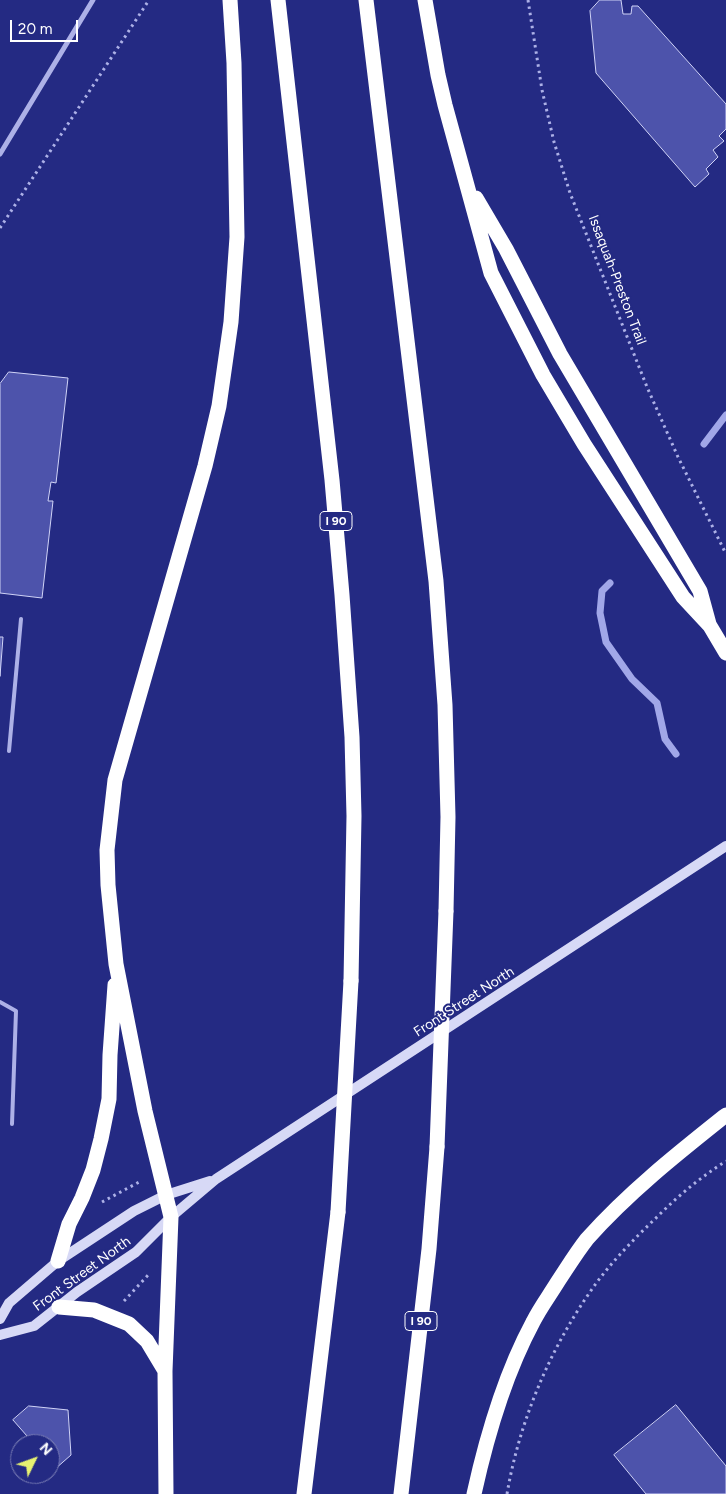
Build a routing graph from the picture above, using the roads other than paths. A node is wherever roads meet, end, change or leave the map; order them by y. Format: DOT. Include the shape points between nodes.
graph roads {
  1 [pos="93,0"];
  2 [pos="230,0"];
  3 [pos="278,0"];
  4 [pos="366,0"];
  5 [pos="425,0"];
  6 [pos="0,154"];
  7 [pos="466,181"];
  8 [pos="21,620"];
  9 [pos="710,626"];
  10 [pos="726,652"];
  11 [pos="8,750"];
  12 [pos="726,846"];
  13 [pos="116,964"];
  14 [pos="0,1002"];
  15 [pos="726,1115"];
  16 [pos="12,1124"];
  17 [pos="216,1179"];
  18 [pos="166,1195"];
  19 [pos="172,1216"];
  20 [pos="58,1261"];
  21 [pos="59,1307"];
  22 [pos="0,1319"];
  23 [pos="0,1335"];
  24 [pos="165,1371"];
  25 [pos="166,1494"];
  26 [pos="304,1494"];
  27 [pos="401,1494"];
  28 [pos="474,1494"];
  1 -- 6 [label="street"];
  2 -- 13 [label="highway" via="237,237 231,322 219,406 205,466 116,780 107,850"];
  3 -- 26 [label="highway, I 90, bridge" via="332,480 352,737 354,816 351,981 338,1212"];
  4 -- 27 [label="highway, I 90, bridge" via="436,581 445,705 448,817 437,1147 429,1249"];
  5 -- 7 [label="highway" via="438,75"];
  7 -- 9 [label="highway" via="506,249 560,354 700,591"];
  7 -- 9 [label="highway" via="491,273 543,374 606,480 683,597"];
  8 -- 11 [label="lane"];
  9 -- 10 [label="highway"];
  12 -- 17 [label="main road, Front Street North"];
  13 -- 18 [label="highway" via="145,1111"];
  13 -- 20 [label="highway" via="109,1099 92,1170 69,1224"];
  14 -- 16 [label="lane" via="16,1011"];
  15 -- 28 [label="highway" via="653,1173 586,1241 566,1269 533,1320 513,1363 495,1413"];
  17 -- 18 [label="main road, Front Street North"];
  17 -- 19 [label="main road, Front Street North"];
  18 -- 19 [label="highway"];
  18 -- 20 [label="main road, Front Street North" via="134,1211"];
  19 -- 21 [label="main road, Front Street North" via="136,1252"];
  19 -- 24 [label="highway"];
  20 -- 22 [label="main road, Front Street North" via="9,1303"];
  21 -- 23 [label="main road, Front Street North" via="34,1326"];
  21 -- 24 [label="highway" via="94,1310 129,1324 147,1341"];
  24 -- 25 [label="highway"];
}
